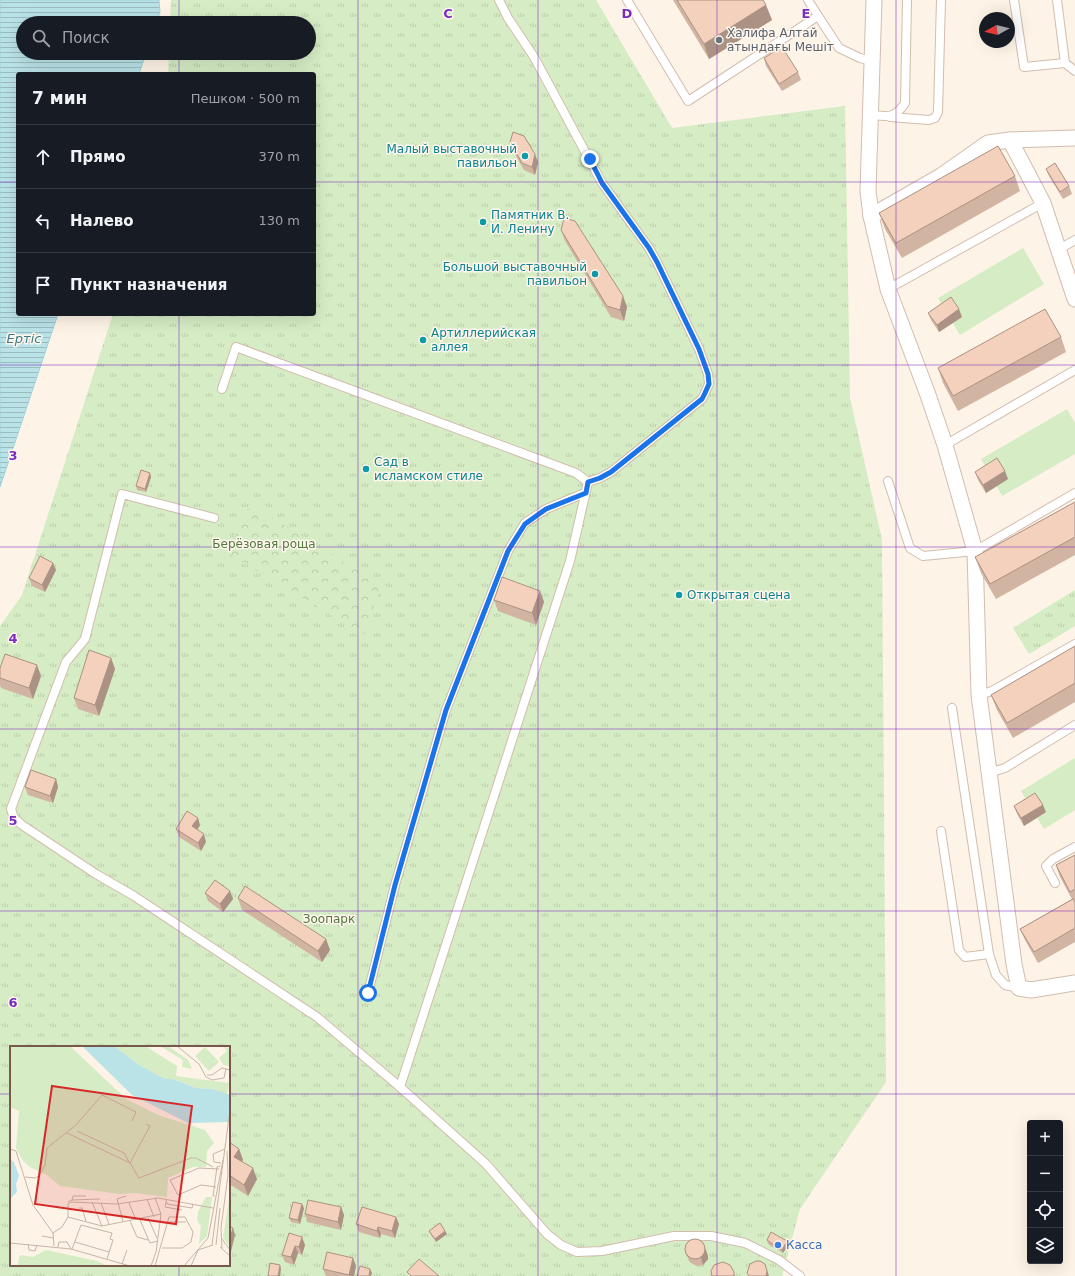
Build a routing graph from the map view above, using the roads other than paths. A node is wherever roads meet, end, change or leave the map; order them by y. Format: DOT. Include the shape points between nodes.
graph roads {
  1 [pos="499,0"];
  2 [pos="627,0"];
  3 [pos="808,0"];
  4 [pos="874,0"];
  5 [pos="907,0"];
  6 [pos="941,0"];
  7 [pos="1014,0"];
  8 [pos="1057,0"];
  9 [pos="818,16"];
  10 [pos="872,61"];
  11 [pos="1065,63"];
  12 [pos="1075,71"];
  13 [pos="870,115"];
  14 [pos="890,117"];
  15 [pos="1075,138"];
  16 [pos="1010,140"];
  17 [pos="1043,203"];
  18 [pos="871,216"];
  19 [pos="1075,240"];
  20 [pos="1058,250"];
  21 [pos="888,289"];
  22 [pos="1075,299"];
  23 [pos="1075,370"];
  24 [pos="222,389"];
  25 [pos="945,445"];
  26 [pos="888,481"];
  27 [pos="588,482"];
  28 [pos="586,493"];
  29 [pos="1075,493"];
  30 [pos="214,518"];
  31 [pos="975,551"];
  32 [pos="1075,644"];
  33 [pos="979,695"];
  34 [pos="952,708"];
  35 [pos="1075,725"];
  36 [pos="989,773"];
  37 [pos="941,831"];
  38 [pos="1075,847"];
  39 [pos="1055,883"];
  40 [pos="989,954"];
  41 [pos="1075,983"];
  42 [pos="1019,988"];
  43 [pos="368,993"];
  44 [pos="400,1087"];
  45 [pos="800,1276"];
  1 -- 27 [label="lane" via="534,57 602,183 657,262 699,349 708,374 709,384 702,399 611,472"];
  2 -- 9 [label="lane" via="688,101"];
  3 -- 9 [label="lane"];
  4 -- 10 [label="street"];
  5 -- 14 [label="lane" via="905,103"];
  6 -- 14 [label="lane" via="938,112 935,118 929,120"];
  7 -- 11 [label="lane" via="1024,67"];
  8 -- 11 [label="lane"];
  9 -- 10 [label="lane" via="839,48"];
  10 -- 13 [label="street"];
  11 -- 12 [label="lane"];
  13 -- 14 [label="lane"];
  13 -- 18 [label="street" via="868,191"];
  15 -- 16 [label="street"];
  16 -- 17 [label="street"];
  16 -- 18 [label="street" via="988,142 941,176"];
  17 -- 20 [label="street"];
  17 -- 21 [label="lane"];
  18 -- 21 [label="street"];
  19 -- 20 [label="lane"];
  20 -- 22 [label="street"];
  21 -- 25 [label="street"];
  23 -- 25 [label="lane"];
  24 -- 27 [label="lane" via="236,347 576,473"];
  25 -- 31 [label="street"];
  26 -- 31 [label="lane" via="910,548 923,556"];
  27 -- 28 [label="lane"];
  28 -- 43 [label="lane" via="546,509 525,524 508,551 446,710 395,885"];
  28 -- 44 [label="lane" via="570,561"];
  29 -- 31 [label="lane"];
  30 -- 44 [label="lane" via="122,494 85,639 66,662 10,809 14,818 22,825 317,1017"];
  31 -- 33 [label="street"];
  32 -- 33 [label="lane" via="992,691"];
  33 -- 36 [label="street"];
  34 -- 40 [label="lane"];
  35 -- 36 [label="lane" via="1005,768"];
  36 -- 42 [label="street"];
  37 -- 40 [label="lane" via="959,950 965,957"];
  38 -- 39 [label="lane" via="1053,859 1046,866"];
  40 -- 42 [label="lane" via="996,975 1005,985"];
  41 -- 42 [label="street" via="1031,990"];
  44 -- 45 [label="lane" via="486,1164 547,1234 561,1245 577,1252 602,1250 674,1236 711,1236 745,1243 779,1260"];
}
